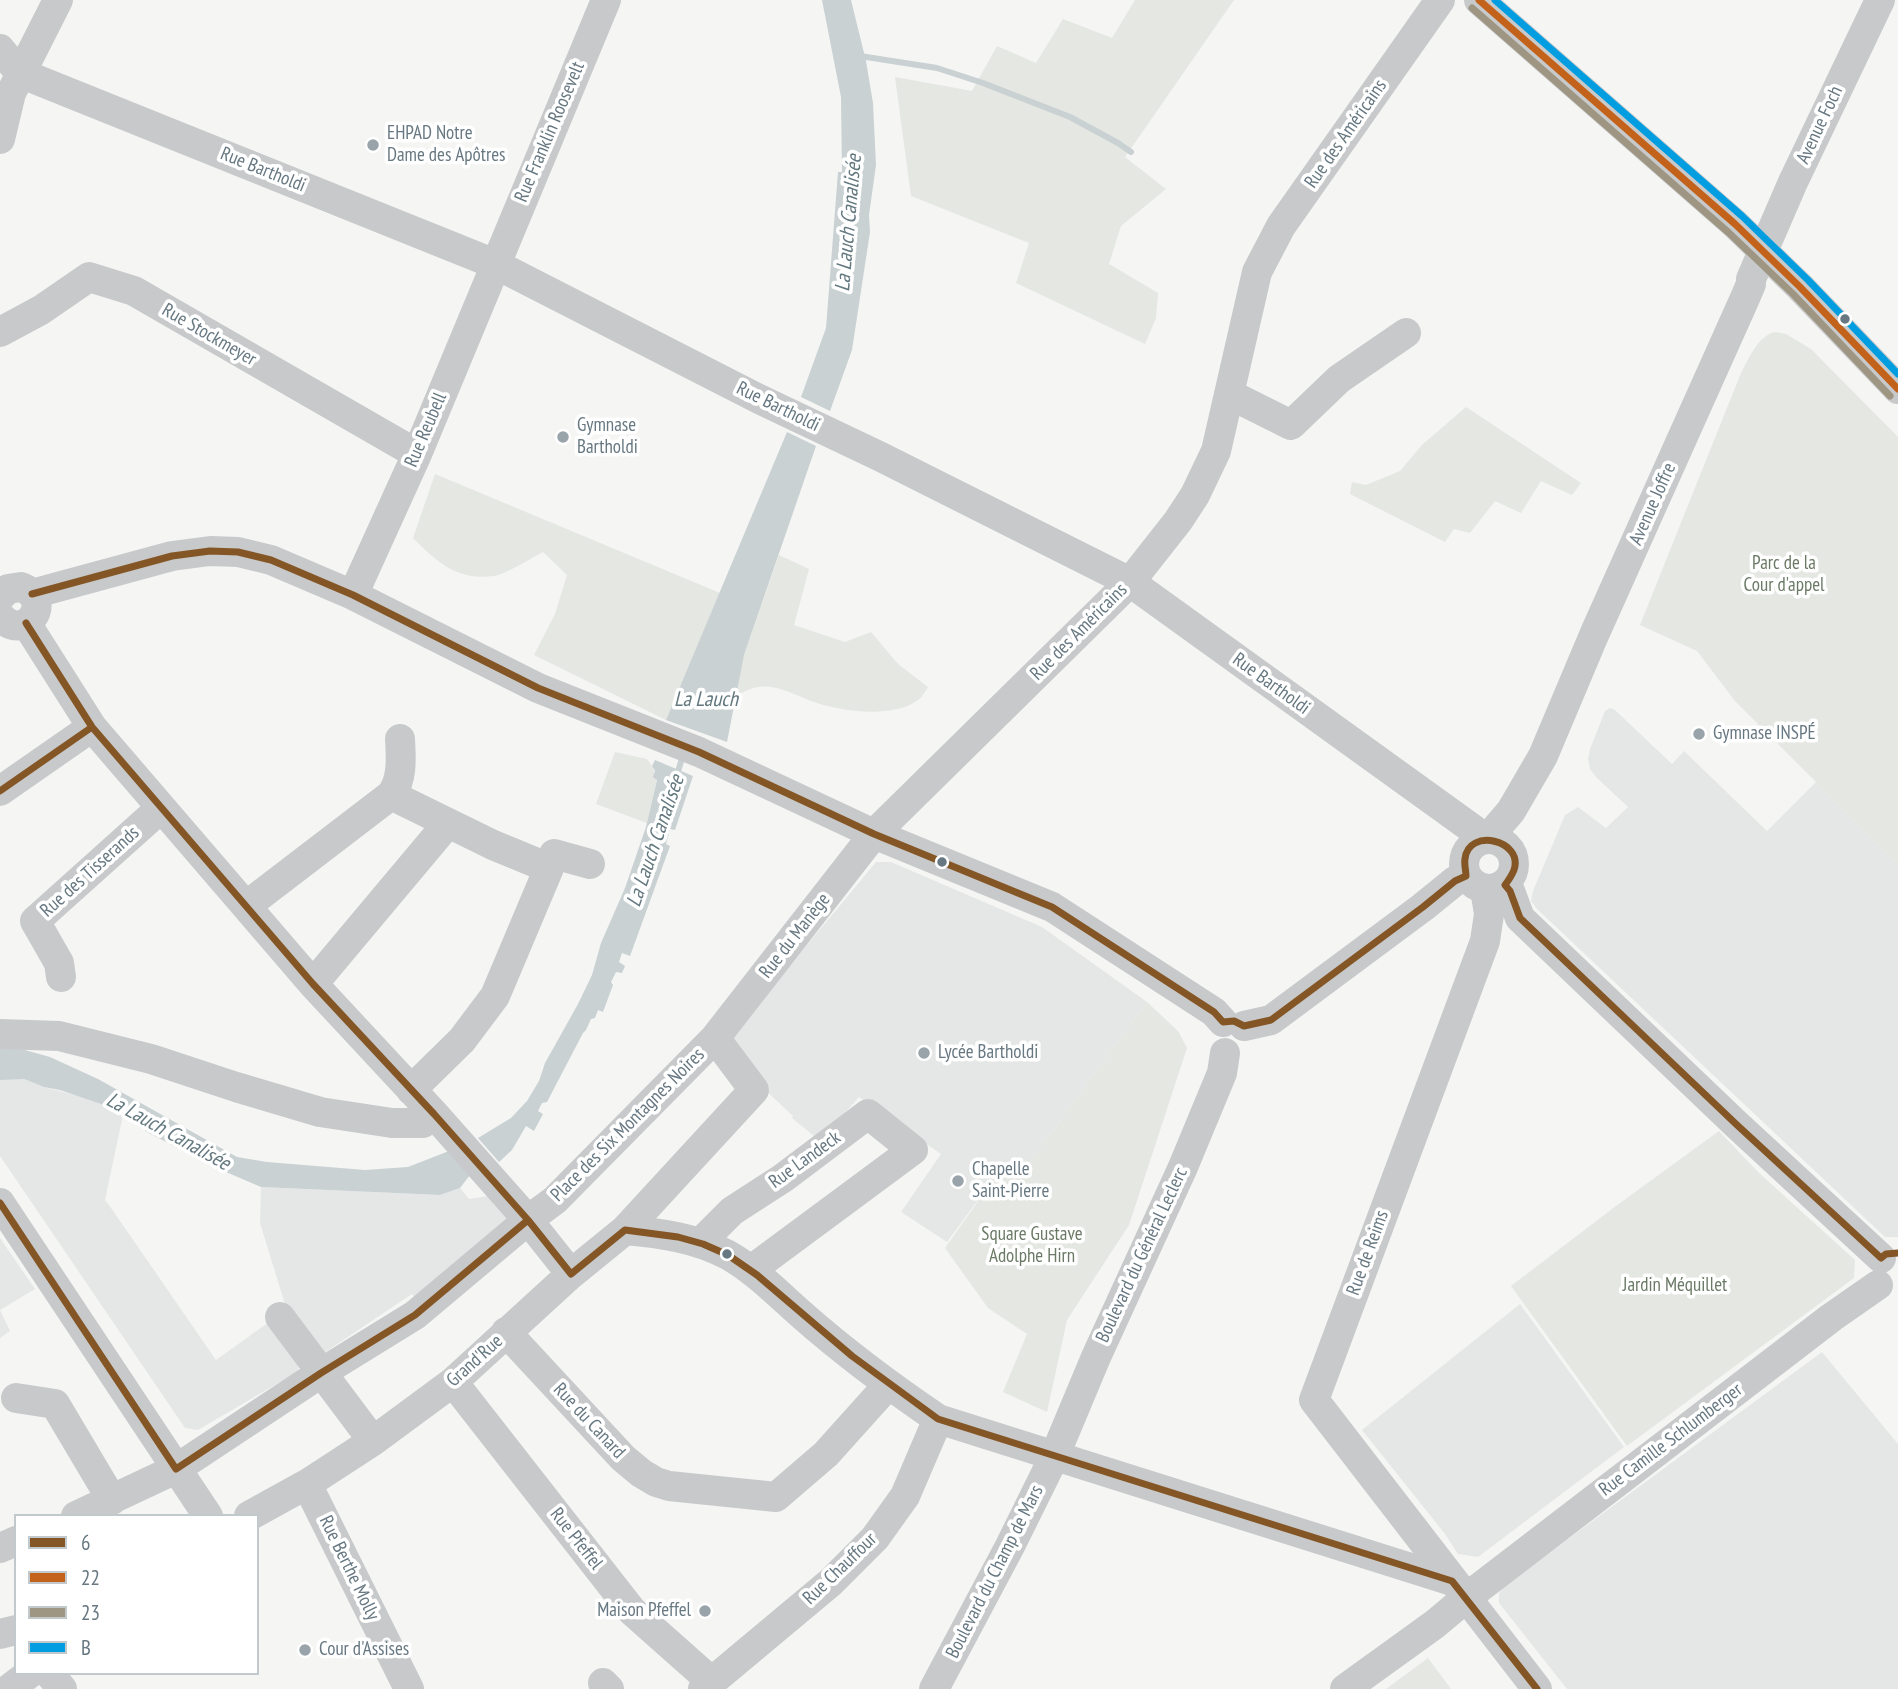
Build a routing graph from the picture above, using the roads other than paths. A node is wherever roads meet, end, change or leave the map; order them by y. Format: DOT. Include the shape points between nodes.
graph roads {
  1 [pos="58,0"];
  2 [pos="606,0"];
  3 [pos="1440,0"];
  4 [pos="1479,0"];
  5 [pos="1880,0"];
  6 [pos="0,49"];
  7 [pos="20,73"];
  8 [pos="0,139"];
  9 [pos="1764,252"];
  10 [pos="495,264"];
  11 [pos="0,332"];
  12 [pos="1406,333"];
  13 [pos="1898,389"];
  14 [pos="1229,394"];
  15 [pos="417,454"];
  16 [pos="1130,582"];
  17 [pos="10,586"];
  18 [pos="353,595"];
  19 [pos="13,620"];
  20 [pos="92,727"];
  21 [pos="400,739"];
  22 [pos="1543,756"];
  23 [pos="0,792"];
  24 [pos="391,794"];
  25 [pos="161,808"];
  26 [pos="448,823"];
  27 [pos="874,834"];
  28 [pos="1483,840"];
  29 [pos="590,863"];
  30 [pos="550,868"];
  31 [pos="1492,877"];
  32 [pos="246,906"];
  33 [pos="61,977"];
  34 [pos="313,984"];
  35 [pos="1234,1024"];
  36 [pos="0,1034"];
  37 [pos="715,1038"];
  38 [pos="411,1090"];
  39 [pos="440,1122"];
  40 [pos="0,1203"];
  41 [pos="528,1220"];
  42 [pos="625,1230"];
  43 [pos="700,1243"];
  44 [pos="751,1270"];
  45 [pos="571,1273"];
  46 [pos="1889,1273"];
  47 [pos="280,1317"];
  48 [pos="506,1332"];
  49 [pos="321,1373"];
  50 [pos="453,1382"];
  51 [pos="888,1385"];
  52 [pos="16,1398"];
  53 [pos="938,1419"];
  54 [pos="373,1441"];
  55 [pos="1055,1455"];
  56 [pos="176,1469"];
  57 [pos="307,1484"];
  58 [pos="112,1500"];
  59 [pos="80,1514"];
  60 [pos="207,1514"];
  61 [pos="253,1514"];
  62 [pos="1459,1589"];
  63 [pos="27,1675"];
  64 [pos="51,1675"];
  65 [pos="708,1686"];
  66 [pos="9,1689"];
  67 [pos="62,1689"];
  68 [pos="409,1689"];
  69 [pos="934,1689"];
  70 [pos="1345,1689"];
  71 [pos="1537,1689"];
  1 -- 7 [label="street"];
  2 -- 10 [label="street, Rue Franklin Roosevelt"];
  3 -- 14 [label="street, Rue des Américains" via="1281,226 1257,272"];
  4 -- 9 [label="street"];
  5 -- 9 [label="street, Avenue Foch"];
  6 -- 7 [label="street"];
  7 -- 8 [label="street"];
  7 -- 10 [label="street, Rue Bartholdi"];
  9 -- 13 [label="street"];
  9 -- 22 [label="street, Avenue Joffre"];
  10 -- 15 [label="street, Rue Reubell"];
  10 -- 16 [label="street, Rue Bartholdi"];
  11 -- 15 [label="street, Rue Stockmeyer" via="89,277 134,291"];
  12 -- 14 [label="street" via="1339,379 1292,425"];
  14 -- 16 [label="street, Rue des Américains" via="1216,451 1195,495"];
  15 -- 18 [label="street, Rue Reubell"];
  16 -- 27 [label="street, Rue des Américains"];
  16 -- 28 [label="street, Rue Bartholdi"];
  17 -- 18 [label="street" via="129,569 210,551 271,560"];
  17 -- 19 [label="street" via="35,599 33,617"];
  18 -- 27 [label="street" via="538,688 699,752"];
  19 -- 20 [label="street"];
  20 -- 23 [label="street"];
  20 -- 25 [label="street"];
  21 -- 24 [label="street" via="399,777"];
  22 -- 28 [label="street, Avenue Joffre" via="1511,811"];
  22 -- 31 [label="street, Avenue Joffre" via="1538,777"];
  24 -- 26 [label="street"];
  24 -- 32 [label="street"];
  25 -- 32 [label="street"];
  25 -- 33 [label="street, Rue des Tisserands" via="35,921 59,963"];
  26 -- 30 [label="street"];
  26 -- 34 [label="street"];
  27 -- 35 [label="street" via="1052,907"];
  27 -- 37 [label="street, Rue du Manège"];
  28 -- 31 [label="street, Rue Bartholdi" via="1507,845"];
  28 -- 31 [label="street, Avenue Joffre" via="1468,850 1464,867"];
  29 -- 30 [label="street" via="554,854"];
  30 -- 38 [label="street" via="495,996 462,1040"];
  31 -- 35 [label="street" via="1455,881 1271,1020"];
  31 -- 46 [label="street" via="1510,891 1520,918"];
  31 -- 62 [label="street, Rue de Reims" via="1485,941 1314,1399"];
  32 -- 34 [label="street"];
  34 -- 38 [label="street"];
  35 -- 55 [label="street, Boulevard du Général Leclerc" via="1248,1036 1245,1047 1236,1054 1225,1053 1222,1073 1183,1167"];
  36 -- 39 [label="street" via="60,1035 320,1112 392,1123"];
  37 -- 41 [label="street, Place des Six Montagnes Noires" via="555,1200"];
  37 -- 42 [label="street, Place des Six Montagnes Noires" via="754,1090"];
  38 -- 39 [label="street"];
  39 -- 41 [label="street"];
  40 -- 56 [label="street"];
  41 -- 45 [label="street"];
  41 -- 49 [label="street, Place des Six Montagnes Noires" via="415,1315"];
  42 -- 43 [label="street" via="664,1233"];
  42 -- 45 [label="street, Place des Six Montagnes Noires"];
  43 -- 44 [label="street"];
  43 -- 44 [label="street, Rue Landeck" via="732,1211 868,1114 912,1150"];
  44 -- 51 [label="street"];
  45 -- 48 [label="street, Grand'Rue"];
  46 -- 62 [label="street, Rue Camille Schlumberger"];
  47 -- 49 [label="street"];
  48 -- 50 [label="street, Grand'Rue"];
  48 -- 51 [label="street, Rue du Canard" via="641,1474 684,1489 776,1497 826,1454"];
  49 -- 54 [label="street"];
  49 -- 56 [label="street, Place des Six Montagnes Noires"];
  50 -- 54 [label="street, Grand'Rue"];
  50 -- 65 [label="street, Rue Pfeffel" via="632,1611"];
  51 -- 53 [label="street"];
  52 -- 58 [label="street" via="55,1404"];
  53 -- 55 [label="street"];
  53 -- 65 [label="street, Rue Chauffour" via="905,1496 874,1538 831,1582"];
  54 -- 57 [label="street, Grand'Rue"];
  55 -- 62 [label="street"];
  55 -- 69 [label="street, Boulevard du Champ de Mars"];
  56 -- 58 [label="street, Place des Six Montagnes Noires"];
  56 -- 60 [label="street"];
  57 -- 61 [label="street, Grand'Rue"];
  57 -- 68 [label="street, Rue Berthe Molly"];
  58 -- 59 [label="street, Place des Six Montagnes Noires"];
  62 -- 70 [label="street, Rue Camille Schlumberger" via="1435,1624"];
  62 -- 71 [label="street"];
  63 -- 66 [label="street"];
  64 -- 67 [label="street"];
}
